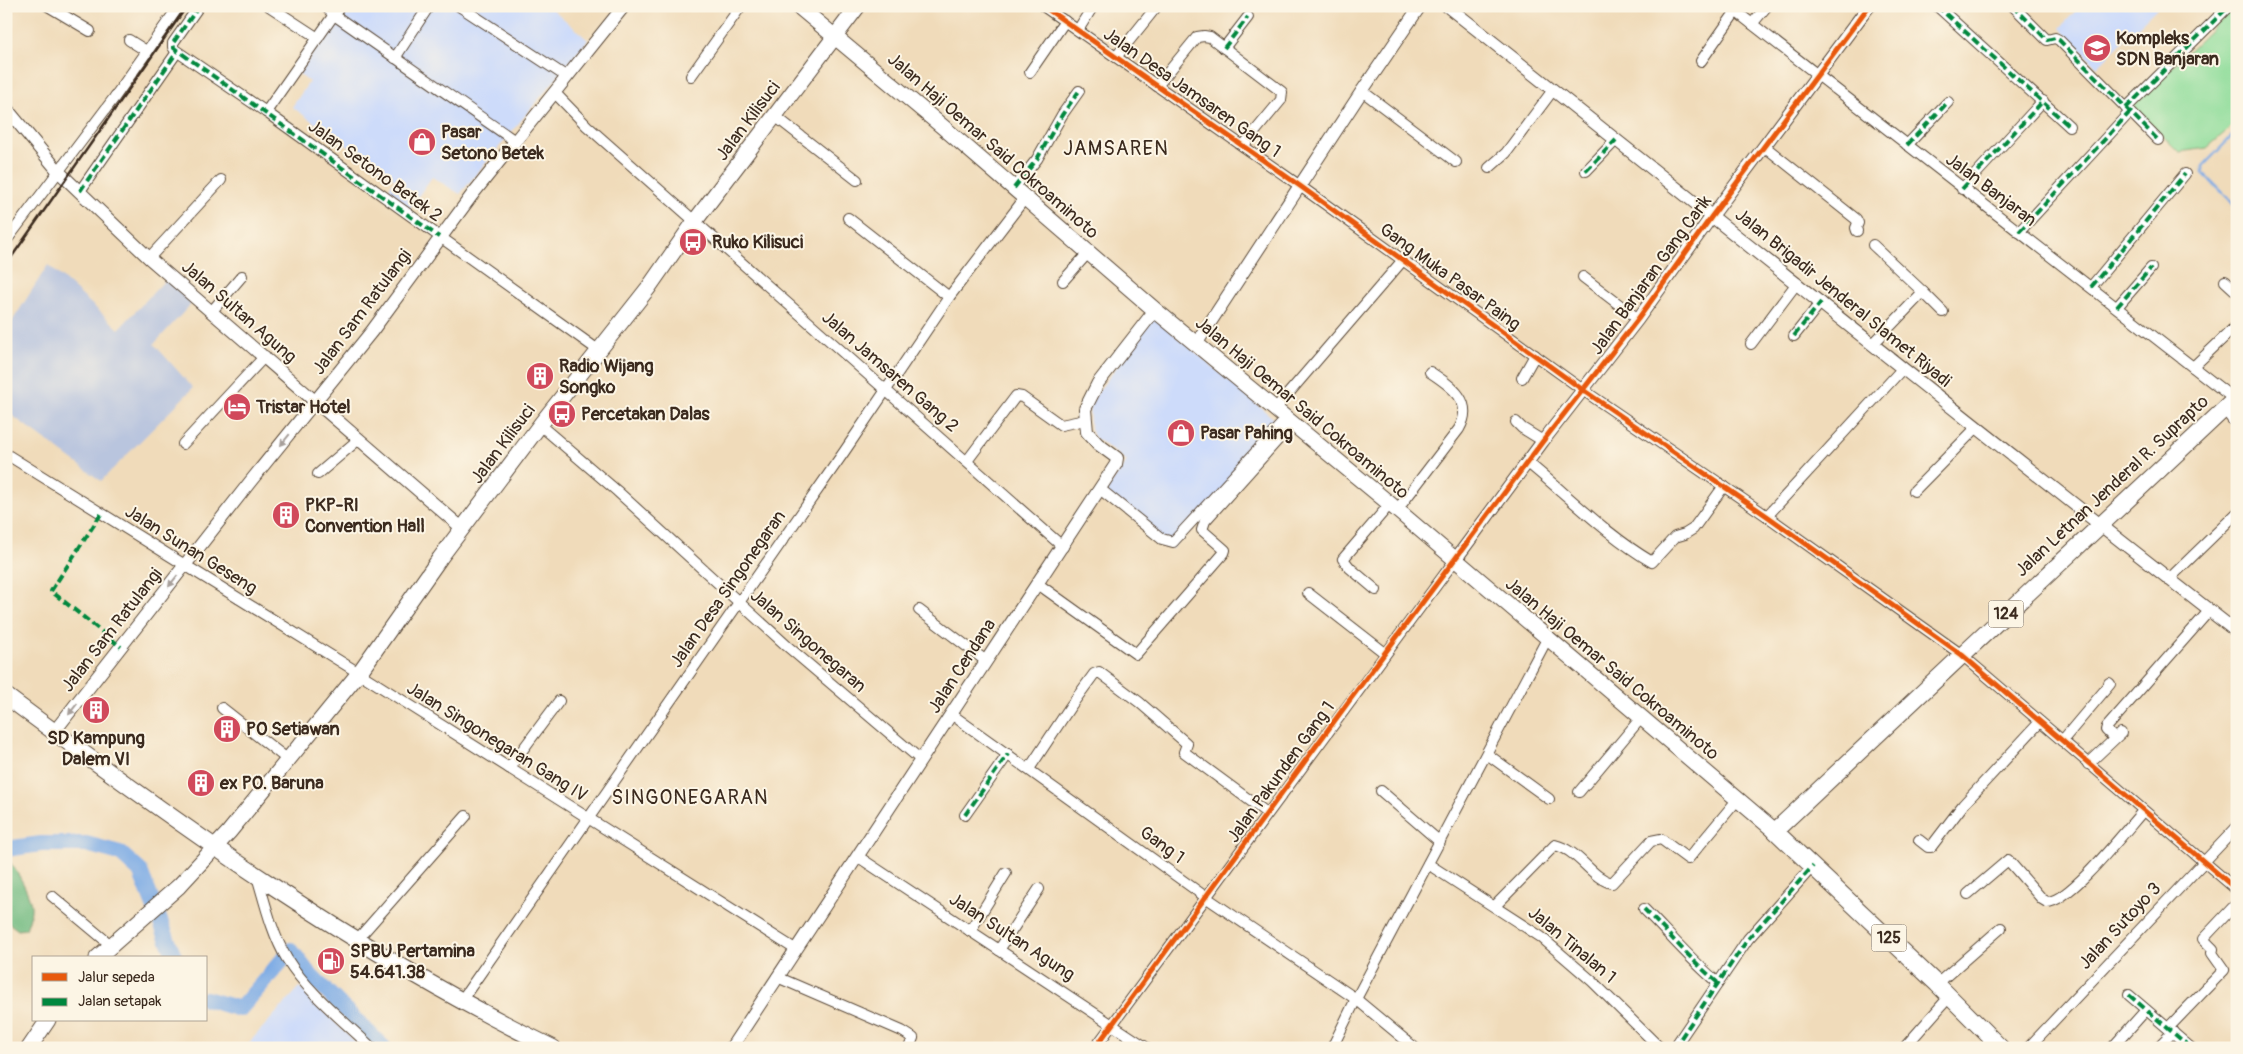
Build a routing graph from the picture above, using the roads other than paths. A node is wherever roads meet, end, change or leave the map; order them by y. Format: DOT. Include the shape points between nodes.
graph roads {
  1 [pos="48,6"];
  2 [pos="179,6"];
  3 [pos="199,6"];
  4 [pos="269,6"];
  5 [pos="325,6"];
  6 [pos="429,6"];
  7 [pos="459,6"];
  8 [pos="624,6"];
  9 [pos="741,6"];
  10 [pos="798,6"];
  11 [pos="858,6"];
  12 [pos="1043,6"];
  13 [pos="1093,6"];
  14 [pos="1157,6"];
  15 [pos="1420,6"];
  16 [pos="1447,6"];
  17 [pos="1767,6"];
  18 [pos="1869,6"];
  19 [pos="1937,6"];
  20 [pos="2013,6"];
  21 [pos="2229,6"];
  22 [pos="1733,9"];
  23 [pos="337,10"];
  24 [pos="1248,17"];
  25 [pos="1064,21"];
  26 [pos="1752,24"];
  27 [pos="1078,30"];
  28 [pos="90,31"];
  29 [pos="835,36"];
  30 [pos="318,38"];
  31 [pos="129,40"];
  32 [pos="1224,48"];
  33 [pos="148,52"];
  34 [pos="178,52"];
  35 [pos="1116,57"];
  36 [pos="395,58"];
  37 [pos="1701,61"];
  38 [pos="1030,72"];
  39 [pos="1817,75"];
  40 [pos="691,76"];
  41 [pos="567,77"];
  42 [pos="1156,86"];
  43 [pos="1552,90"];
  44 [pos="1079,91"];
  45 [pos="1362,91"];
  46 [pos="555,93"];
  47 [pos="2043,101"];
  48 [pos="1948,102"];
  49 [pos="6,108"];
  50 [pos="2128,110"];
  51 [pos="266,112"];
  52 [pos="775,116"];
  53 [pos="2069,126"];
  54 [pos="1616,140"];
  55 [pos="2158,140"];
  56 [pos="515,141"];
  57 [pos="1906,145"];
  58 [pos="1243,146"];
  59 [pos="1764,146"];
  60 [pos="1456,162"];
  61 [pos="1489,168"];
  62 [pos="1586,171"];
  63 [pos="59,172"];
  64 [pos="2185,174"];
  65 [pos="221,180"];
  66 [pos="857,180"];
  67 [pos="1300,186"];
  68 [pos="77,188"];
  69 [pos="1962,189"];
  70 [pos="1019,193"];
  71 [pos="1712,216"];
  72 [pos="848,218"];
  73 [pos="695,221"];
  74 [pos="1857,232"];
  75 [pos="2019,232"];
  76 [pos="439,237"];
  77 [pos="6,240"];
  78 [pos="1873,245"];
  79 [pos="1088,253"];
  80 [pos="149,258"];
  81 [pos="1403,260"];
  82 [pos="2152,268"];
  83 [pos="242,276"];
  84 [pos="1583,277"];
  85 [pos="1063,281"];
  86 [pos="2226,281"];
  87 [pos="1797,283"];
  88 [pos="2091,287"];
  89 [pos="1922,292"];
  90 [pos="2237,292"];
  91 [pos="949,298"];
  92 [pos="1821,302"];
  93 [pos="2117,307"];
  94 [pos="1155,310"];
  95 [pos="212,312"];
  96 [pos="1943,312"];
  97 [pos="1638,319"];
  98 [pos="2237,325"];
  99 [pos="1794,336"];
  100 [pos="1196,344"];
  101 [pos="1752,344"];
  102 [pos="1873,344"];
  103 [pos="598,350"];
  104 [pos="1535,355"];
  105 [pos="265,356"];
  106 [pos="2193,367"];
  107 [pos="1903,368"];
  108 [pos="1430,372"];
  109 [pos="1522,378"];
  110 [pos="1583,390"];
  111 [pos="886,391"];
  112 [pos="2232,401"];
  113 [pos="315,402"];
  114 [pos="1275,409"];
  115 [pos="1084,420"];
  116 [pos="1290,421"];
  117 [pos="1516,422"];
  118 [pos="540,425"];
  119 [pos="2237,426"];
  120 [pos="1977,427"];
  121 [pos="359,439"];
  122 [pos="1543,441"];
  123 [pos="183,444"];
  124 [pos="6,454"];
  125 [pos="967,461"];
  126 [pos="1527,462"];
  127 [pos="318,474"];
  128 [pos="1724,486"];
  129 [pos="1100,489"];
  130 [pos="1914,491"];
  131 [pos="1393,507"];
  132 [pos="2237,513"];
  133 [pos="1767,516"];
  134 [pos="2099,525"];
  135 [pos="463,529"];
  136 [pos="1063,547"];
  137 [pos="1455,560"];
  138 [pos="185,565"];
  139 [pos="2168,580"];
  140 [pos="1038,584"];
  141 [pos="1376,590"];
  142 [pos="1308,593"];
  143 [pos="738,602"];
  144 [pos="918,610"];
  145 [pos="2210,612"];
  146 [pos="2237,632"];
  147 [pos="1547,639"];
  148 [pos="1385,653"];
  149 [pos="1962,655"];
  150 [pos="986,661"];
  151 [pos="360,674"];
  152 [pos="2109,683"];
  153 [pos="6,696"];
  154 [pos="559,701"];
  155 [pos="222,708"];
  156 [pos="951,714"];
  157 [pos="1641,718"];
  158 [pos="2040,722"];
  159 [pos="54,732"];
  160 [pos="2062,741"];
  161 [pos="1008,754"];
  162 [pos="1486,754"];
  163 [pos="288,759"];
  164 [pos="921,760"];
  165 [pos="2088,764"];
  166 [pos="509,768"];
  167 [pos="1030,769"];
  168 [pos="1381,791"];
  169 [pos="1579,792"];
  170 [pos="1549,799"];
  171 [pos="1742,803"];
  172 [pos="2143,811"];
  173 [pos="1267,813"];
  174 [pos="966,815"];
  175 [pos="466,816"];
  176 [pos="588,819"];
  177 [pos="2237,827"];
  178 [pos="1775,831"];
  179 [pos="1919,840"];
  180 [pos="1440,842"];
  181 [pos="214,847"];
  182 [pos="857,856"];
  183 [pos="2204,861"];
  184 [pos="1428,864"];
  185 [pos="1813,866"];
  186 [pos="1006,873"];
  187 [pos="256,875"];
  188 [pos="1039,889"];
  189 [pos="2237,890"];
  190 [pos="1968,894"];
  191 [pos="52,896"];
  192 [pos="1207,898"];
  193 [pos="2237,903"];
  194 [pos="1496,906"];
  195 [pos="1644,909"];
  196 [pos="2001,928"];
  197 [pos="970,931"];
  198 [pos="356,941"];
  199 [pos="112,946"];
  200 [pos="795,949"];
  201 [pos="999,950"];
  202 [pos="100,956"];
  203 [pos="777,977"];
  204 [pos="1718,984"];
  205 [pos="1937,984"];
  206 [pos="2130,995"];
  207 [pos="1950,996"];
  208 [pos="1356,998"];
  209 [pos="461,1001"];
  210 [pos="2146,1010"];
  211 [pos="47,1022"];
  212 [pos="1113,1025"];
  213 [pos="2171,1029"];
  214 [pos="29,1048"];
  215 [pos="372,1048"];
  216 [pos="553,1048"];
  217 [pos="731,1048"];
  218 [pos="909,1048"];
  219 [pos="1095,1048"];
  220 [pos="1147,1048"];
  221 [pos="1332,1048"];
  222 [pos="1415,1048"];
  223 [pos="1660,1048"];
  224 [pos="1674,1048"];
  225 [pos="1904,1048"];
  226 [pos="2001,1048"];
  227 [pos="2028,1048"];
  228 [pos="2112,1048"];
  229 [pos="2158,1048"];
  230 [pos="2190,1048"];
  1 -- 28 [label="street"];
  2 -- 33 [label="street"];
  3 -- 34 [label="street" via="174,43 173,47"];
  4 -- 30 [label="street"];
  5 -- 23 [label="street"];
  6 -- 36 [label="street"];
  7 -- 41 [label="street"];
  8 -- 41 [label="street, Jalan Sam Ratulangi"];
  9 -- 40 [label="street"];
  10 -- 29 [label="main road, Jalan Haji Oemar Said Cokroaminoto"];
  11 -- 29 [label="main road, Jalan Kilisuci"];
  12 -- 25 [label="street, Jalan Desa Jamsaren Gang 1"];
  13 -- 27 [label="street"];
  14 -- 35 [label="street"];
  15 -- 45 [label="street"];
  16 -- 43 [label="street, Jalan Brigadir Jenderal Slamet Riyadi"];
  17 -- 26 [label="street"];
  18 -- 39 [label="street, Jalan Banjaran Gang Carik"];
  19 -- 47 [label="street"];
  20 -- 50 [label="street" via="2047,40 2059,40"];
  21 -- 50 [label="street"];
  22 -- 26 [label="street, Jalan Banjaran"];
  22 -- 37 [label="street"];
  23 -- 30 [label="street"];
  23 -- 36 [label="street"];
  24 -- 32 [label="street"];
  25 -- 27 [label="street, Jalan Desa Jamsaren Gang 1"];
  25 -- 38 [label="street"];
  26 -- 39 [label="street, Jalan Banjaran"];
  27 -- 35 [label="street, Jalan Desa Jamsaren Gang 1"];
  29 -- 52 [label="main road, Jalan Kilisuci"];
  29 -- 70 [label="main road, Jalan Haji Oemar Said Cokroaminoto"];
  30 -- 51 [label="street"];
  31 -- 33 [label="street"];
  32 -- 42 [label="street" via="1210,37 1197,38"];
  32 -- 58 [label="street" via="1283,95"];
  33 -- 63 [label="street"];
  34 -- 51 [label="street, Jalan Setono Betek 2"];
  34 -- 68 [label="street"];
  35 -- 42 [label="street, Jalan Desa Jamsaren Gang 1"];
  36 -- 56 [label="street"];
  39 -- 57 [label="street, Jalan Banjaran"];
  39 -- 59 [label="street, Jalan Banjaran Gang Carik"];
  41 -- 46 [label="street, Jalan Sam Ratulangi"];
  42 -- 58 [label="street, Jalan Desa Jamsaren Gang 1"];
  43 -- 54 [label="street, Jalan Brigadir Jenderal Slamet Riyadi"];
  43 -- 61 [label="street" via="1506,153"];
  44 -- 70 [label="street, Jalan Desa Singonegaran"];
  45 -- 60 [label="street"];
  45 -- 67 [label="street"];
  46 -- 56 [label="street, Jalan Sam Ratulangi"];
  46 -- 73 [label="street, Jalan Jamsaren Gang 2" via="587,126"];
  47 -- 53 [label="street"];
  47 -- 69 [label="street"];
  48 -- 57 [label="street"];
  49 -- 63 [label="street, Jalan Sultan Agung"];
  50 -- 55 [label="street"];
  50 -- 75 [label="street"];
  51 -- 76 [label="street, Jalan Setono Betek 2"];
  52 -- 66 [label="street"];
  52 -- 73 [label="main road, Jalan Kilisuci"];
  54 -- 62 [label="street"];
  54 -- 71 [label="street, Jalan Brigadir Jenderal Slamet Riyadi"];
  56 -- 76 [label="street, Jalan Sam Ratulangi"];
  57 -- 69 [label="street, Jalan Banjaran"];
  58 -- 67 [label="street, Jalan Desa Jamsaren Gang 1"];
  59 -- 71 [label="street, Jalan Banjaran Gang Carik"];
  59 -- 74 [label="street" via="1856,219"];
  63 -- 68 [label="street, Jalan Sultan Agung"];
  63 -- 77 [label="street"];
  64 -- 88 [label="street"];
  65 -- 80 [label="street"];
  67 -- 81 [label="street, Gang Muka Pasar Paing"];
  67 -- 100 [label="street"];
  68 -- 80 [label="street, Jalan Sultan Agung"];
  69 -- 75 [label="street, Jalan Banjaran"];
  70 -- 79 [label="main road, Jalan Haji Oemar Said Cokroaminoto"];
  70 -- 91 [label="street, Jalan Desa Singonegaran"];
  71 -- 87 [label="street, Jalan Brigadir Jenderal Slamet Riyadi"];
  71 -- 97 [label="street, Jalan Banjaran Gang Carik"];
  72 -- 91 [label="street"];
  73 -- 103 [label="main road, Jalan Kilisuci" via="649,287"];
  73 -- 111 [label="street, Jalan Jamsaren Gang 2"];
  75 -- 88 [label="street, Jalan Banjaran"];
  76 -- 103 [label="street, Jalan Setono Betek 2"];
  76 -- 113 [label="street, Jalan Sam Ratulangi" via="372,331"];
  78 -- 89 [label="street"];
  79 -- 85 [label="street"];
  79 -- 94 [label="main road, Jalan Haji Oemar Said Cokroaminoto"];
  80 -- 95 [label="street, Jalan Sultan Agung"];
  81 -- 104 [label="street, Gang Muka Pasar Paing"];
  81 -- 114 [label="street"];
  82 -- 93 [label="street"];
  83 -- 95 [label="street"];
  84 -- 97 [label="street"];
  86 -- 90 [label="street"];
  87 -- 92 [label="street, Jalan Brigadir Jenderal Slamet Riyadi"];
  87 -- 101 [label="street"];
  88 -- 93 [label="street, Jalan Banjaran"];
  89 -- 96 [label="street"];
  89 -- 102 [label="street"];
  91 -- 111 [label="street, Jalan Desa Singonegaran"];
  92 -- 99 [label="street"];
  92 -- 102 [label="street, Jalan Brigadir Jenderal Slamet Riyadi"];
  93 -- 106 [label="street, Jalan Banjaran"];
  94 -- 100 [label="main road, Jalan Haji Oemar Said Cokroaminoto"];
  94 -- 115 [label="street" via="1093,390"];
  95 -- 105 [label="street, Jalan Sultan Agung"];
  97 -- 110 [label="street, Jalan Banjaran Gang Carik"];
  98 -- 106 [label="street"];
  100 -- 114 [label="main road, Jalan Haji Oemar Said Cokroaminoto"];
  102 -- 107 [label="street, Jalan Brigadir Jenderal Slamet Riyadi"];
  103 -- 118 [label="main road, Jalan Kilisuci"];
  104 -- 109 [label="street"];
  104 -- 110 [label="street, Gang Muka Pasar Paing"];
  105 -- 113 [label="street, Jalan Sultan Agung"];
  105 -- 123 [label="street"];
  106 -- 112 [label="street, Jalan Banjaran"];
  107 -- 120 [label="street, Jalan Brigadir Jenderal Slamet Riyadi"];
  107 -- 133 [label="street"];
  108 -- 131 [label="street" via="1455,391 1463,404 1465,417"];
  110 -- 122 [label="street, Jalan Banjaran Gang Carik"];
  110 -- 128 [label="street, Gang Muka Pasar Paing"];
  111 -- 125 [label="street, Jalan Jamsaren Gang 2"];
  111 -- 143 [label="street, Jalan Desa Singonegaran"];
  112 -- 119 [label="street, Jalan Banjaran"];
  112 -- 134 [label="main road, Jalan Letnan Jenderal R. Suprapto / 124"];
  113 -- 121 [label="street, Jalan Sultan Agung"];
  113 -- 138 [label="street, Jalan Sam Ratulangi, one-way"];
  114 -- 116 [label="main road, Jalan Haji Oemar Said Cokroaminoto"];
  115 -- 125 [label="street" via="1061,425 1017,395"];
  115 -- 129 [label="street, Jalan Cendana" via="1090,437 1117,458"];
  116 -- 129 [label="street" via="1173,542 1162,539"];
  116 -- 131 [label="main road, Jalan Haji Oemar Said Cokroaminoto"];
  116 -- 140 [label="street" via="1205,522 1202,530 1225,550 1224,553 1136,654"];
  117 -- 122 [label="street"];
  118 -- 135 [label="main road, Jalan Kilisuci"];
  118 -- 143 [label="street, Jalan Singonegaran"];
  120 -- 130 [label="street"];
  120 -- 134 [label="street, Jalan Brigadir Jenderal Slamet Riyadi"];
  121 -- 127 [label="street"];
  121 -- 135 [label="street, Jalan Sultan Agung"];
  122 -- 126 [label="street, Jalan Banjaran Gang Carik"];
  124 -- 138 [label="street, Jalan Sunan Geseng"];
  125 -- 136 [label="street, Jalan Jamsaren Gang 2"];
  126 -- 128 [label="street" via="1569,496 1600,527 1652,562 1675,537 1693,529"];
  126 -- 137 [label="street, Jalan Banjaran Gang Carik"];
  128 -- 133 [label="street, Gang Muka Pasar Paing"];
  129 -- 136 [label="street, Jalan Cendana"];
  131 -- 137 [label="main road, Jalan Haji Oemar Said Cokroaminoto"];
  131 -- 141 [label="street" via="1343,559"];
  132 -- 139 [label="street"];
  133 -- 149 [label="street, Gang Muka Pasar Paing"];
  134 -- 139 [label="street, Jalan Brigadir Jenderal Slamet Riyadi"];
  134 -- 149 [label="main road, Jalan Letnan Jenderal R. Suprapto / 124"];
  135 -- 151 [label="main road, Jalan Kilisuci"];
  136 -- 140 [label="street, Jalan Cendana"];
  137 -- 147 [label="main road, Jalan Haji Oemar Said Cokroaminoto"];
  137 -- 148 [label="street, Jalan Pakunden Gang 1"];
  138 -- 151 [label="street, Jalan Sunan Geseng"];
  138 -- 159 [label="street, Jalan Sam Ratulangi, one-way"];
  139 -- 145 [label="street, Jalan Brigadir Jenderal Slamet Riyadi"];
  140 -- 150 [label="street, Jalan Cendana"];
  142 -- 148 [label="street"];
  143 -- 164 [label="street, Jalan Singonegaran"];
  143 -- 176 [label="street, Jalan Desa Singonegaran"];
  144 -- 150 [label="street"];
  145 -- 146 [label="street, Jalan Brigadir Jenderal Slamet Riyadi"];
  145 -- 165 [label="street" via="2107,727 2106,730 2117,735"];
  147 -- 157 [label="main road, Jalan Haji Oemar Said Cokroaminoto"];
  147 -- 162 [label="street"];
  148 -- 173 [label="street, Jalan Pakunden Gang 1"];
  149 -- 158 [label="street, Gang Muka Pasar Paing"];
  149 -- 178 [label="main road, Jalan Letnan Jenderal R. Suprapto / 124"];
  150 -- 156 [label="street, Jalan Cendana"];
  151 -- 163 [label="main road, Jalan Kilisuci"];
  151 -- 166 [label="street, Jalan Singonegaran Gang IV"];
  152 -- 160 [label="street"];
  153 -- 159 [label="main road"];
  154 -- 166 [label="street"];
  155 -- 163 [label="street"];
  156 -- 161 [label="street, Gang 1"];
  156 -- 164 [label="street, Jalan Cendana"];
  157 -- 169 [label="street"];
  157 -- 171 [label="main road, Jalan Haji Oemar Said Cokroaminoto"];
  158 -- 160 [label="street, Gang Muka Pasar Paing"];
  158 -- 179 [label="street" via="1963,805 1931,847"];
  159 -- 181 [label="main road"];
  160 -- 165 [label="street, Gang Muka Pasar Paing"];
  161 -- 167 [label="street, Gang 1"];
  161 -- 174 [label="street"];
  162 -- 170 [label="street"];
  162 -- 180 [label="street"];
  163 -- 181 [label="main road, Jalan Kilisuci"];
  164 -- 182 [label="street, Jalan Cendana"];
  165 -- 172 [label="street, Gang Muka Pasar Paing"];
  166 -- 176 [label="street, Jalan Singonegaran Gang IV"];
  167 -- 173 [label="street" via="1070,707 1098,672 1185,742 1184,752"];
  167 -- 192 [label="street, Gang 1"];
  168 -- 180 [label="street"];
  171 -- 178 [label="main road, Jalan Haji Oemar Said Cokroaminoto"];
  171 -- 194 [label="street" via="1688,859 1656,838 1612,883 1602,879 1573,852 1555,845"];
  172 -- 183 [label="street, Gang Muka Pasar Paing"];
  172 -- 190 [label="street" via="2084,878 2057,901 2042,899 2008,860"];
  173 -- 192 [label="street, Jalan Pakunden Gang 1"];
  175 -- 198 [label="street"];
  176 -- 200 [label="street, Jalan Singonegaran Gang IV"];
  176 -- 209 [label="street, Jalan Desa Singonegaran"];
  177 -- 183 [label="street, Jalan Sutoyo 3"];
  178 -- 185 [label="main road, 125"];
  180 -- 184 [label="street"];
  181 -- 187 [label="main road"];
  181 -- 199 [label="main road, Jalan Kilisuci" via="160,904"];
  182 -- 197 [label="street, Jalan Sultan Agung"];
  182 -- 200 [label="street, Jalan Cendana"];
  183 -- 189 [label="street, Gang Muka Pasar Paing"];
  183 -- 227 [label="street, Jalan Sutoyo 3"];
  184 -- 194 [label="street, Jalan Tinalan 1"];
  184 -- 208 [label="street"];
  185 -- 204 [label="street" via="1748,939"];
  185 -- 205 [label="main road, 125"];
  186 -- 197 [label="street"];
  187 -- 198 [label="main road"];
  187 -- 215 [label="street" via="286,956 312,990"];
  188 -- 201 [label="street"];
  191 -- 199 [label="street"];
  192 -- 208 [label="street, Gang 1"];
  192 -- 212 [label="street, Jalan Pakunden Gang 1"];
  193 -- 213 [label="street" via="2203,940 2213,948 2212,953 2224,970"];
  194 -- 223 [label="street, Jalan Tinalan 1" via="1567,958"];
  195 -- 204 [label="street"];
  196 -- 205 [label="street"];
  197 -- 201 [label="street, Jalan Sultan Agung"];
  198 -- 209 [label="main road"];
  199 -- 202 [label="main road, Jalan Kilisuci"];
  200 -- 203 [label="street, Jalan Cendana"];
  201 -- 212 [label="street, Jalan Sultan Agung"];
  203 -- 217 [label="street, Jalan Cendana"];
  203 -- 218 [label="street" via="902,1031 913,1038"];
  204 -- 224 [label="street"];
  205 -- 207 [label="main road, 125"];
  206 -- 210 [label="street"];
  207 -- 225 [label="street"];
  207 -- 226 [label="main road, 125"];
  208 -- 221 [label="street"];
  208 -- 222 [label="street, Gang 1"];
  209 -- 216 [label="main road"];
  210 -- 213 [label="street"];
  210 -- 228 [label="street"];
  211 -- 214 [label="main road"];
  212 -- 219 [label="street, Jalan Pakunden Gang 1"];
  212 -- 220 [label="street, Jalan Sultan Agung"];
  213 -- 229 [label="street"];
  213 -- 230 [label="street"];
}
